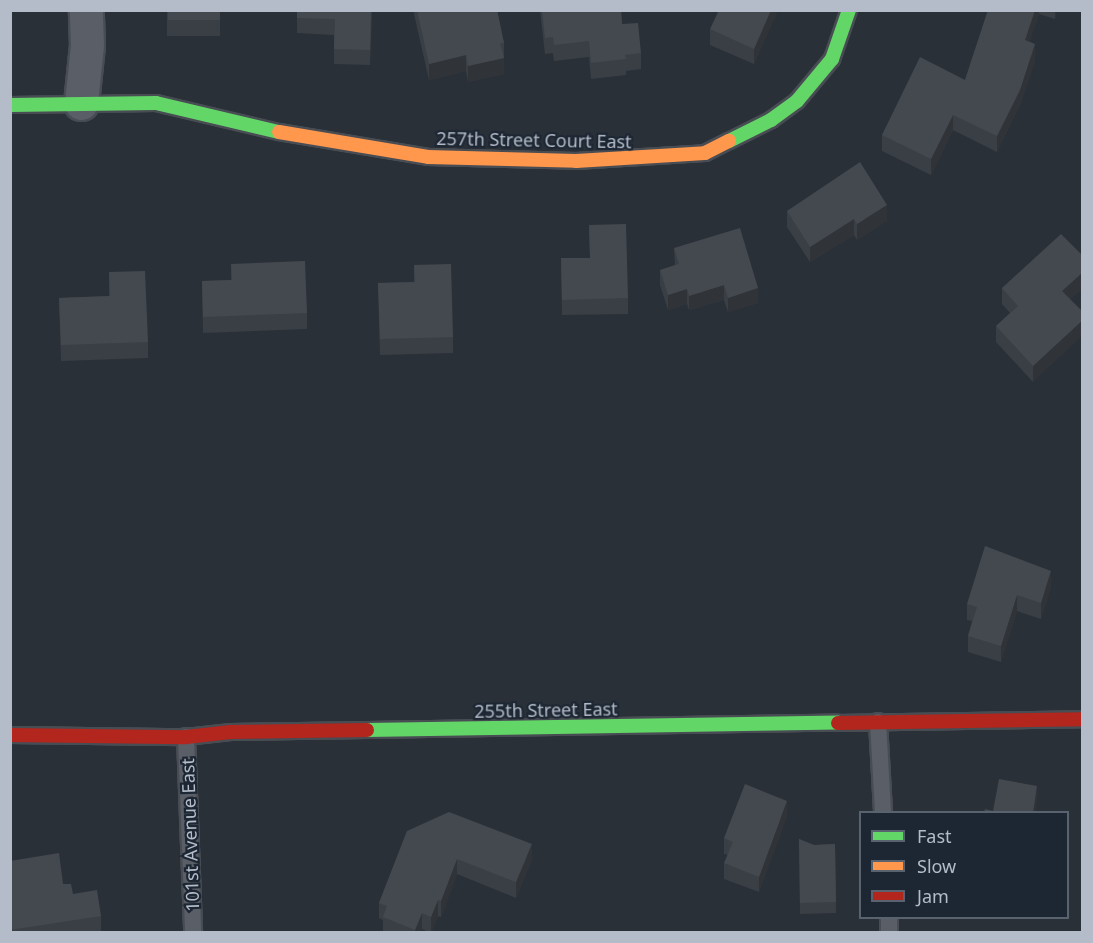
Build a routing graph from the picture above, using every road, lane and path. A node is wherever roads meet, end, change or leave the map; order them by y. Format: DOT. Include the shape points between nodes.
graph roads {
  1 [pos="86,10"];
  2 [pos="849,10"];
  3 [pos="81,103"];
  4 [pos="10,105"];
  5 [pos="1083,719"];
  6 [pos="878,722"];
  7 [pos="10,735"];
  8 [pos="186,737"];
  9 [pos="883,811"];
  10 [pos="194,933"];
  1 -- 3 [label="street"];
  2 -- 3 [label="street, 257th Street Court East" via="832,59 797,102 771,120 705,153 576,162 428,157 329,143 156,104"];
  3 -- 4 [label="street, 257th Street Court East"];
  5 -- 6 [label="street, 255th Street East"];
  6 -- 8 [label="street, 255th Street East" via="231,732"];
  6 -- 9 [label="lane"];
  7 -- 8 [label="street, 255th Street East"];
  8 -- 10 [label="lane, 101st Avenue East"];
}
